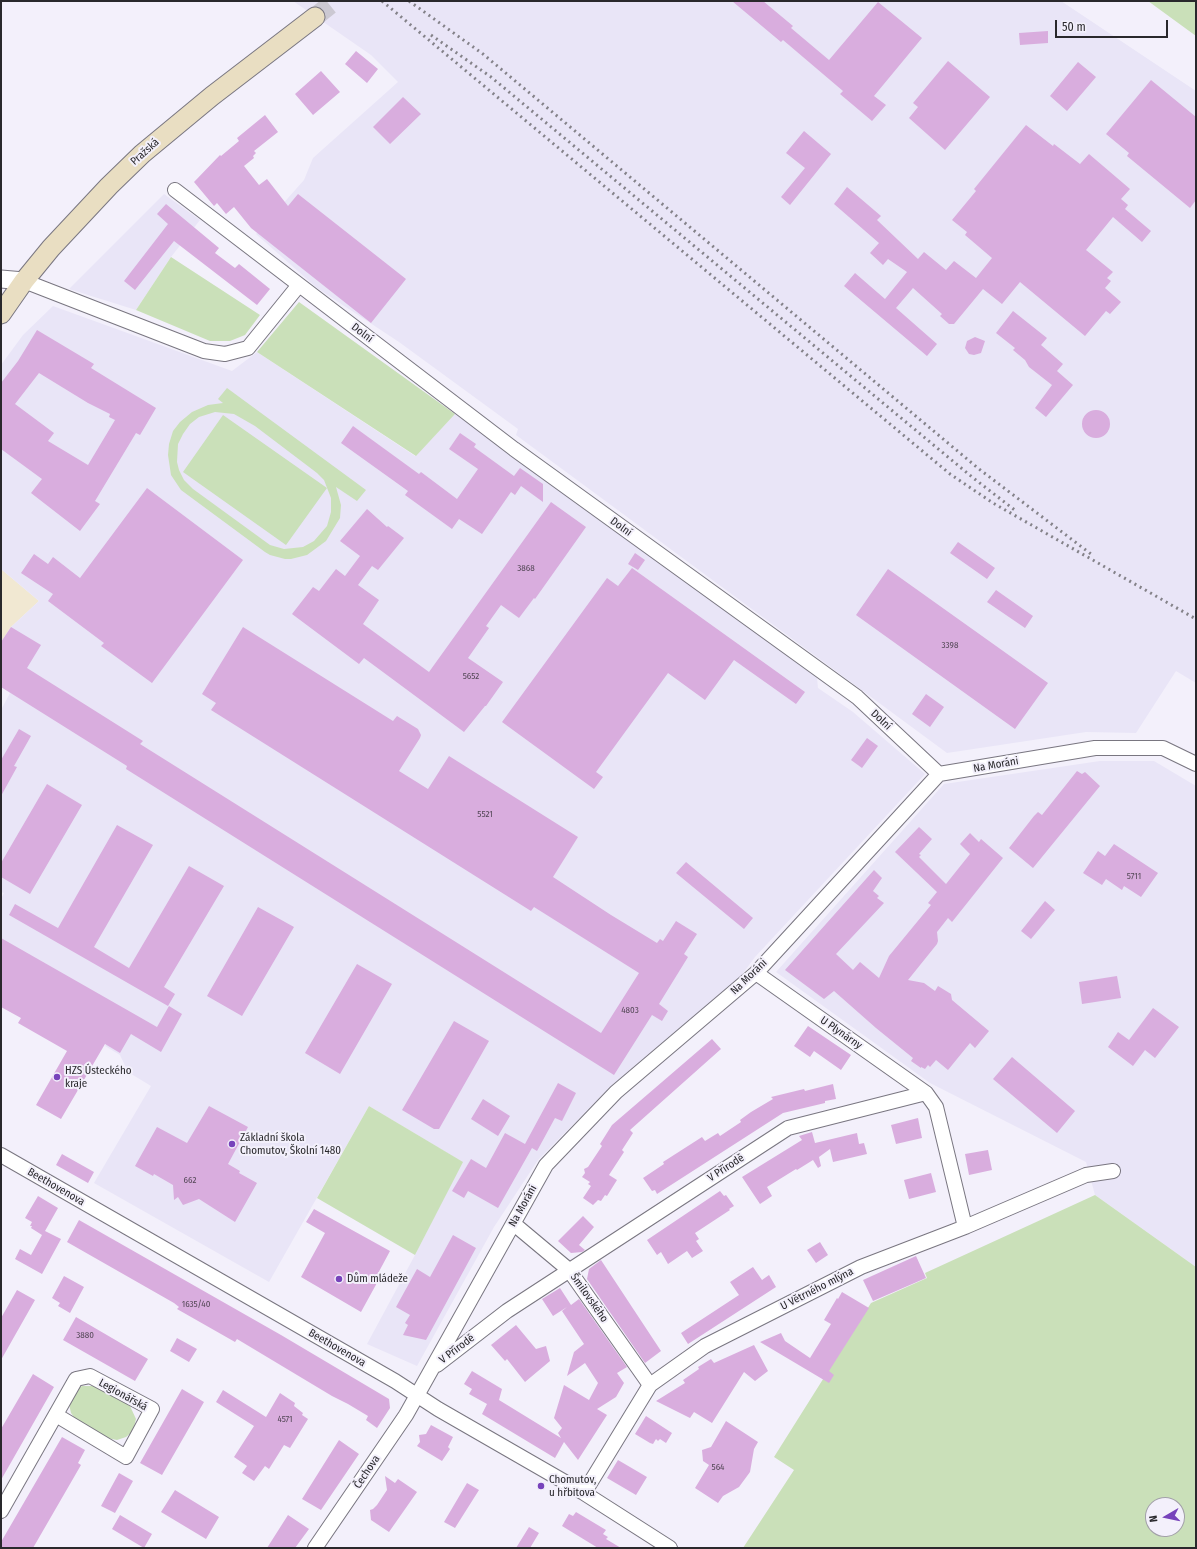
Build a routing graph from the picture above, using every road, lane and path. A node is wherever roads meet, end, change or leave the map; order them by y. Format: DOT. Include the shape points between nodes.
graph roads {
  1 [pos="315,17"];
  2 [pos="175,190"];
  3 [pos="1,279"];
  4 [pos="24,281"];
  5 [pos="299,285"];
  6 [pos="1,314"];
  7 [pos="1196,764"];
  8 [pos="939,774"];
  9 [pos="756,973"];
  10 [pos="926,1093"];
  11 [pos="1,1155"];
  12 [pos="1113,1171"];
  13 [pos="514,1224"];
  14 [pos="965,1227"];
  15 [pos="569,1270"];
  16 [pos="432,1369"];
  17 [pos="650,1385"];
  18 [pos="417,1396"];
  19 [pos="56,1416"];
  20 [pos="584,1493"];
  21 [pos="1,1510"];
  22 [pos="315,1548"];
  23 [pos="670,1548"];
  1 -- 4 [label="main road, Pražská" via="206,100 142,154 80,217"];
  2 -- 5 [label="street, Dolní"];
  3 -- 4 [label="street"];
  4 -- 5 [label="street" via="204,351 225,354 248,348"];
  4 -- 6 [label="main road, Pražská"];
  5 -- 8 [label="street, Dolní" via="514,449 857,697"];
  7 -- 8 [label="street, Na Moráni" via="1163,748 1095,748"];
  8 -- 9 [label="street, Na Moráni"];
  9 -- 10 [label="street, U Plynárny"];
  9 -- 13 [label="street, Na Moráni" via="610,1097 546,1165"];
  10 -- 14 [label="street" via="936,1107"];
  10 -- 15 [label="street, V Přírodě" via="788,1128"];
  11 -- 18 [label="street, Beethovenova"];
  12 -- 14 [label="street, U Větrného mlýna" via="1086,1175"];
  13 -- 15 [label="street, Šmilovského"];
  13 -- 16 [label="street, Na Moráni"];
  14 -- 17 [label="street, U Větrného mlýna" via="861,1266 705,1346"];
  15 -- 16 [label="street, V Přírodě" via="507,1311"];
  15 -- 17 [label="street, Šmilovského"];
  16 -- 18 [label="street, Na Moráni"];
  17 -- 20 [label="street, U Větrného mlýna"];
  18 -- 20 [label="street, Beethovenova"];
  18 -- 22 [label="street, Čechova" via="402,1422"];
  19 -- 19 [label="street, Legionářská" via="126,1457 152,1409 90,1376 76,1379"];
  19 -- 21 [label="street, Legionářská"];
  20 -- 23 [label="street, Beethovenova"];
}
